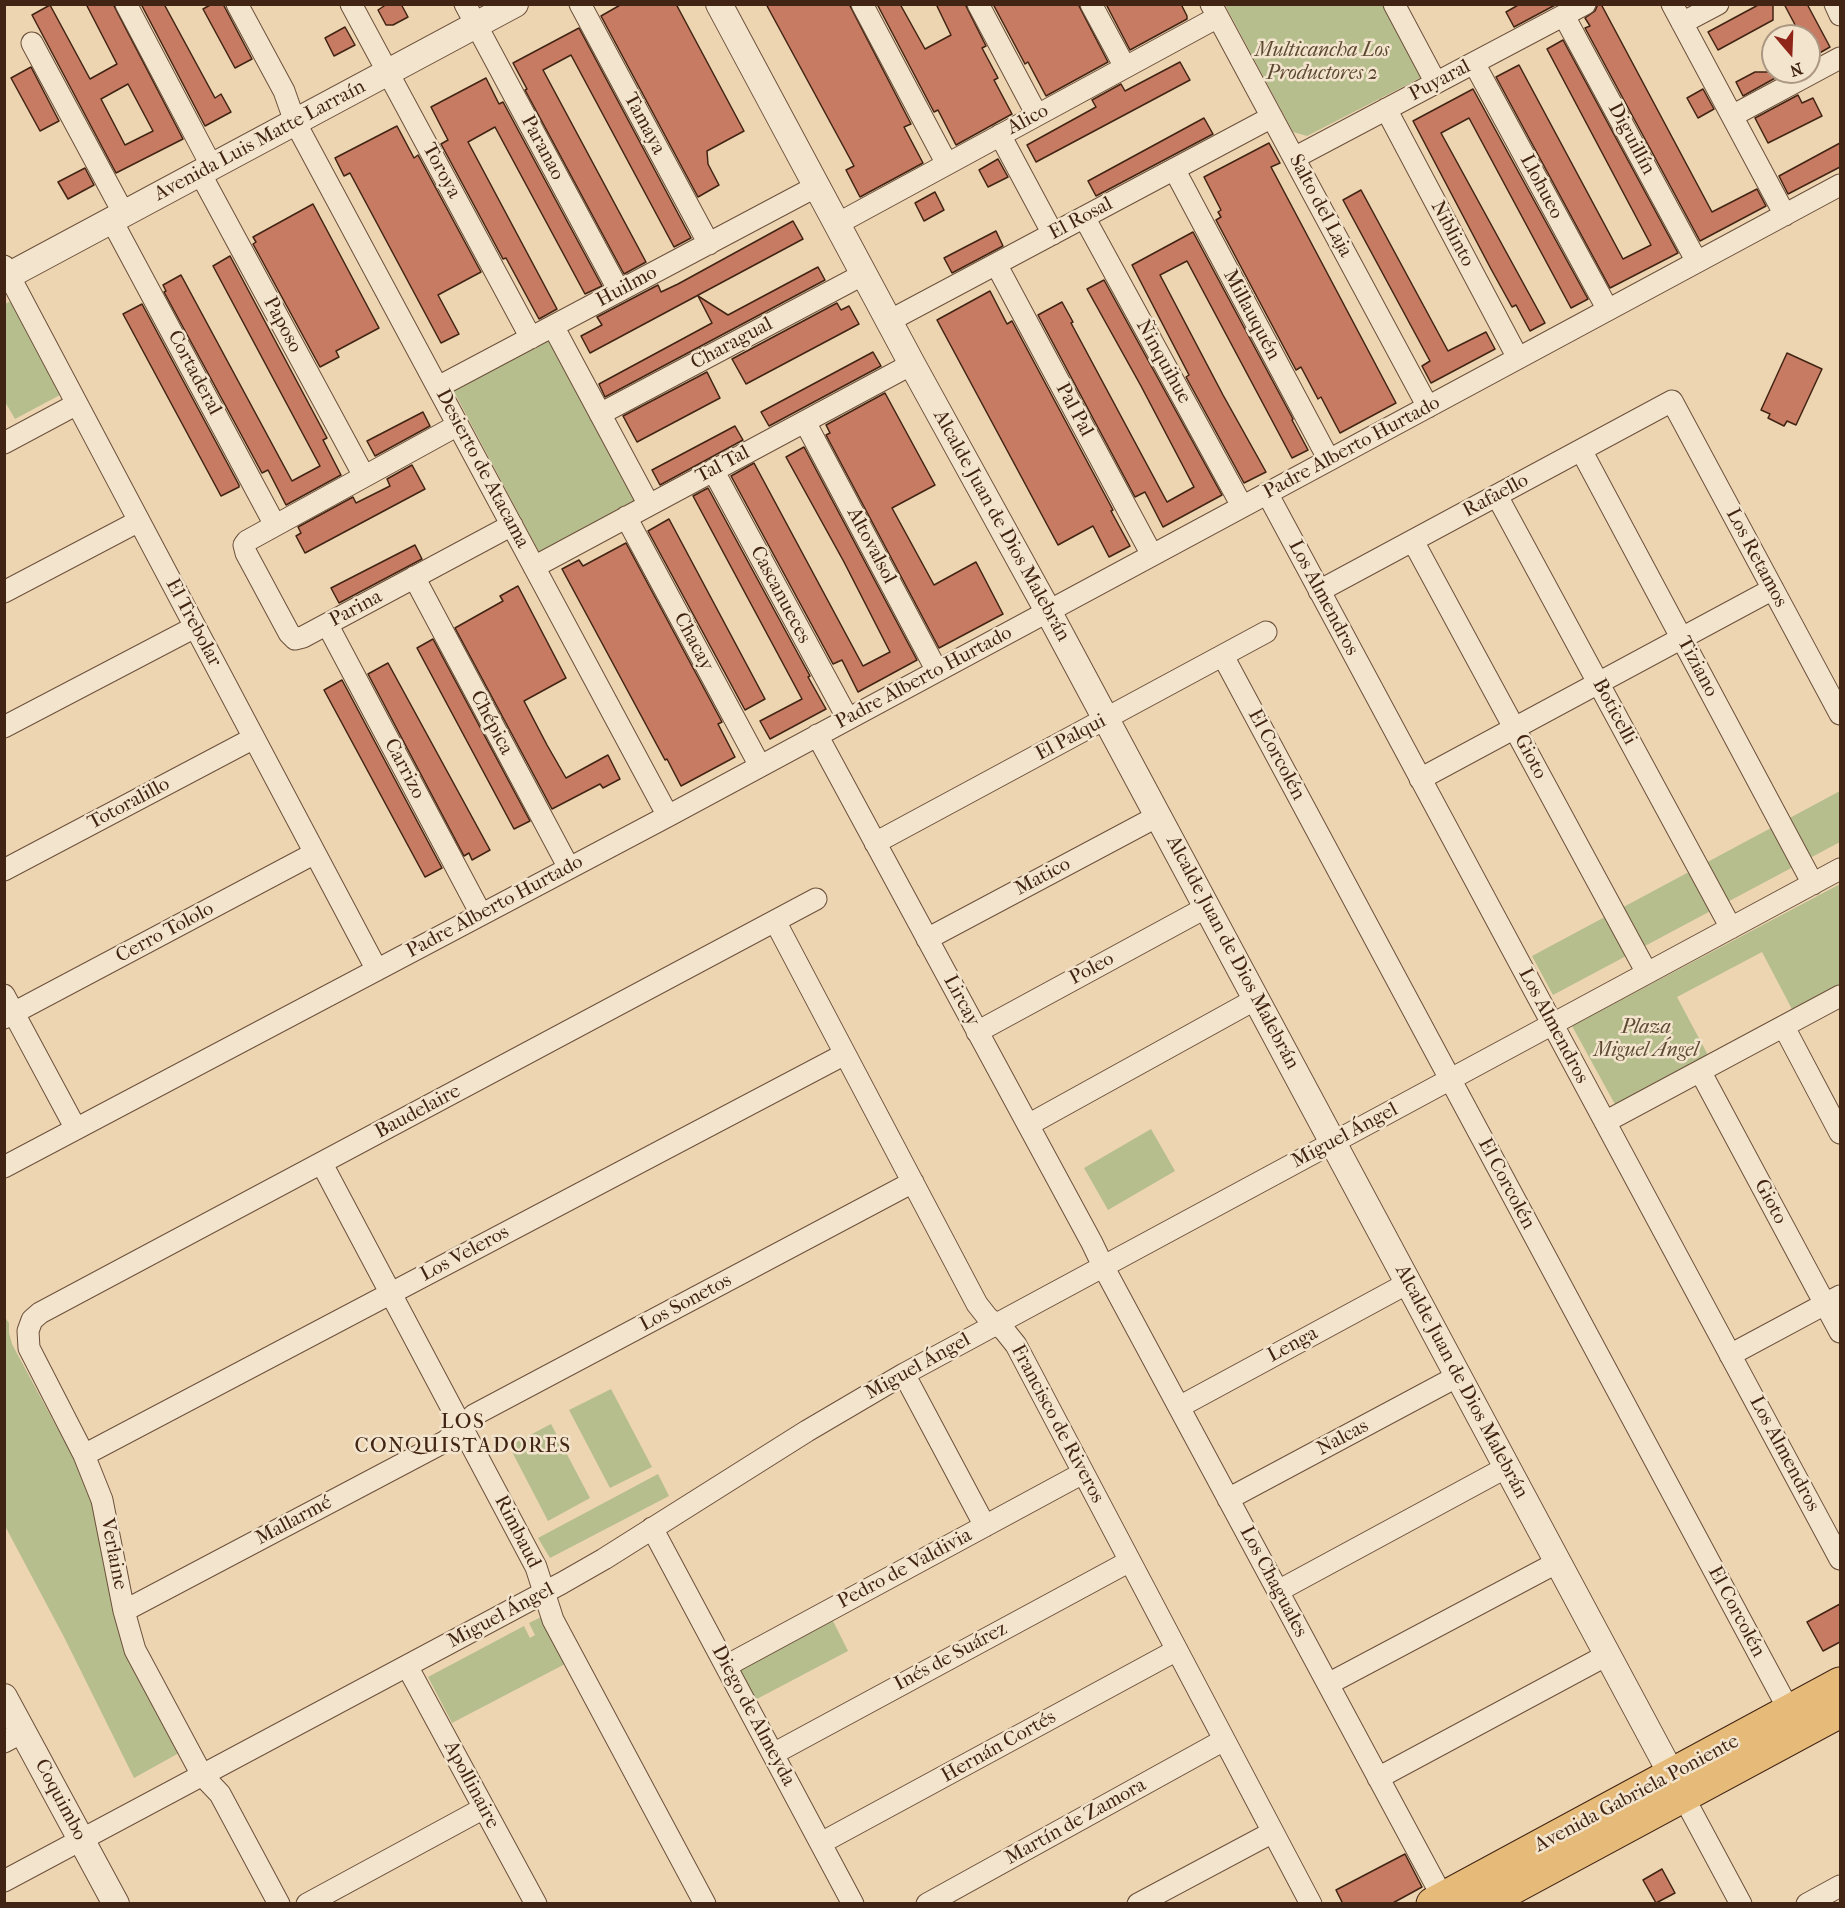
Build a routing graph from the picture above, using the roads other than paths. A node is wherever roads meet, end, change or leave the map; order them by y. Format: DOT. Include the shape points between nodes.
graph roads {
  1 [pos="126,4"];
  2 [pos="237,4"];
  3 [pos="351,4"];
  4 [pos="515,4"];
  5 [pos="580,4"];
  6 [pos="719,4"];
  7 [pos="862,4"];
  8 [pos="978,4"];
  9 [pos="1091,4"];
  10 [pos="1394,4"];
  11 [pos="1586,4"];
  12 [pos="1672,4"];
  13 [pos="1718,4"];
  14 [pos="1835,4"];
  15 [pos="1215,11"];
  16 [pos="471,15"];
  17 [pos="1840,15"];
  18 [pos="1564,16"];
  19 [pos="1682,23"];
  20 [pos="32,44"];
  21 [pos="1840,58"];
  22 [pos="1474,63"];
  23 [pos="1125,68"];
  24 [pos="387,73"];
  25 [pos="1436,83"];
  26 [pos="1386,109"];
  27 [pos="1037,115"];
  28 [pos="1732,116"];
  29 [pos="1272,117"];
  30 [pos="296,122"];
  31 [pos="1000,135"];
  32 [pos="1294,158"];
  33 [pos="947,164"];
  34 [pos="1174,169"];
  35 [pos="206,170"];
  36 [pos="1840,185"];
  37 [pos="817,186"];
  38 [pos="1785,215"];
  39 [pos="1084,217"];
  40 [pos="118,218"];
  41 [pos="837,224"];
  42 [pos="1053,234"];
  43 [pos="709,244"];
  44 [pos="1697,262"];
  45 [pos="996,264"];
  46 [pos="6,273"];
  47 [pos="864,274"];
  48 [pos="619,291"];
  49 [pos="1608,310"];
  50 [pos="889,321"];
  51 [pos="553,326"];
  52 [pos="531,338"];
  53 [pos="1518,358"];
  54 [pos="912,364"];
  55 [pos="438,387"];
  56 [pos="1672,401"];
  57 [pos="78,404"];
  58 [pos="1428,407"];
  59 [pos="600,414"];
  60 [pos="805,422"];
  61 [pos="458,425"];
  62 [pos="4,443"];
  63 [pos="1581,450"];
  64 [pos="1329,460"];
  65 [pos="713,470"];
  66 [pos="364,476"];
  67 [pos="1267,493"];
  68 [pos="1497,496"];
  69 [pos="649,505"];
  70 [pos="1242,506"];
  71 [pos="626,517"];
  72 [pos="139,521"];
  73 [pos="275,525"];
  74 [pos="512,525"];
  75 [pos="1413,540"];
  76 [pos="1152,555"];
  77 [pos="534,567"];
  78 [pos="414,577"];
  79 [pos="1773,589"];
  80 [pos="1319,591"];
  81 [pos="4,592"];
  82 [pos="1048,611"];
  83 [pos="327,624"];
  84 [pos="195,627"];
  85 [pos="1266,632"];
  86 [pos="1682,638"];
  87 [pos="1223,656"];
  88 [pos="937,671"];
  89 [pos="1598,683"];
  90 [pos="1840,714"];
  91 [pos="848,719"];
  92 [pos="1106,719"];
  93 [pos="4,727"];
  94 [pos="1514,728"];
  95 [pos="817,735"];
  96 [pos="254,738"];
  97 [pos="760,766"];
  98 [pos="1420,778"];
  99 [pos="668,816"];
  100 [pos="1158,816"];
  101 [pos="875,843"];
  102 [pos="315,853"];
  103 [pos="569,868"];
  104 [pos="1840,869"];
  105 [pos="4,870"];
  106 [pos="1813,884"];
  107 [pos="816,899"];
  108 [pos="1207,907"];
  109 [pos="481,914"];
  110 [pos="775,921"];
  111 [pos="1731,928"];
  112 [pos="927,939"];
  113 [pos="377,970"];
  114 [pos="1647,973"];
  115 [pos="1840,996"];
  116 [pos="1256,999"];
  117 [pos="8,1009"];
  118 [pos="1552,1024"];
  119 [pos="1784,1027"];
  120 [pos="977,1032"];
  121 [pos="845,1054"];
  122 [pos="1700,1071"];
  123 [pos="1450,1079"];
  124 [pos="1605,1122"];
  125 [pos="1028,1125"];
  126 [pos="76,1129"];
  127 [pos="1840,1132"];
  128 [pos="1333,1142"];
  129 [pos="322,1164"];
  130 [pos="4,1167"];
  131 [pos="913,1182"];
  132 [pos="1103,1266"];
  133 [pos="1408,1283"];
  134 [pos="391,1293"];
  135 [pos="1833,1300"];
  136 [pos="996,1324"];
  137 [pos="28,1332"];
  138 [pos="1840,1332"];
  139 [pos="1730,1355"];
  140 [pos="904,1374"];
  141 [pos="1458,1376"];
  142 [pos="1179,1407"];
  143 [pos="462,1427"];
  144 [pos="84,1455"];
  145 [pos="1507,1467"];
  146 [pos="1083,1473"];
  147 [pos="1228,1499"];
  148 [pos="986,1526"];
  149 [pos="652,1528"];
  150 [pos="1840,1559"];
  151 [pos="1130,1561"];
  152 [pos="1558,1562"];
  153 [pos="1278,1591"];
  154 [pos="544,1593"];
  155 [pos="124,1611"];
  156 [pos="1177,1650"];
  157 [pos="1607,1655"];
  158 [pos="407,1666"];
  159 [pos="726,1666"];
  160 [pos="1328,1684"];
  161 [pos="1840,1684"];
  162 [pos="4,1696"];
  163 [pos="1840,1711"];
  164 [pos="1790,1712"];
  165 [pos="14,1737"];
  166 [pos="1224,1740"];
  167 [pos="773,1754"];
  168 [pos="202,1775"];
  169 [pos="1378,1778"];
  170 [pos="1678,1786"];
  171 [pos="484,1808"];
  172 [pos="1273,1832"];
  173 [pos="82,1839"];
  174 [pos="821,1843"];
  175 [pos="4,1881"];
  176 [pos="1840,1886"];
  177 [pos="1438,1901"];
  178 [pos="116,1904"];
  179 [pos="279,1904"];
  180 [pos="307,1904"];
  181 [pos="536,1904"];
  182 [pos="705,1904"];
  183 [pos="853,1904"];
  184 [pos="927,1904"];
  185 [pos="1138,1904"];
  186 [pos="1311,1904"];
  187 [pos="1482,1904"];
  188 [pos="1741,1904"];
  189 [pos="1808,1904"];
  1 -- 35 [label="street, Paposo"];
  2 -- 30 [label="street, Desierto de Atacama" via="284,91"];
  3 -- 24 [label="street, Toroya"];
  4 -- 16 [label="street, Avenida Luis Matte Larraín"];
  5 -- 43 [label="street, Tamaya"];
  6 -- 37 [label="street, Alcalde Juan de Dios Malebrán"];
  7 -- 33 [label="street"];
  8 -- 27 [label="street"];
  9 -- 23 [label="street"];
  10 -- 25 [label="street"];
  11 -- 18 [label="street, Puyaral"];
  12 -- 19 [label="street"];
  13 -- 19 [label="street"];
  14 -- 17 [label="street"];
  15 -- 23 [label="street, Alico"];
  15 -- 29 [label="street, Salto del Laja"];
  16 -- 24 [label="street, Avenida Luis Matte Larraín"];
  16 -- 48 [label="street, Paranao"];
  18 -- 22 [label="street, Puyaral"];
  18 -- 44 [label="street, Diguillín"];
  19 -- 28 [label="street"];
  20 -- 40 [label="street, Cortaderal"];
  21 -- 28 [label="street"];
  22 -- 25 [label="street, Puyaral"];
  22 -- 49 [label="street, Llohueo"];
  23 -- 27 [label="street, Alico"];
  24 -- 30 [label="street, Avenida Luis Matte Larraín"];
  24 -- 52 [label="street, Toroya"];
  25 -- 26 [label="street, Puyaral"];
  26 -- 32 [label="street, Puyaral"];
  26 -- 53 [label="street, Niblinto"];
  27 -- 31 [label="street, Alico"];
  28 -- 38 [label="street"];
  29 -- 32 [label="street, Salto del Laja"];
  29 -- 34 [label="street, El Rosal"];
  30 -- 35 [label="street, Avenida Luis Matte Larraín"];
  30 -- 55 [label="street, Desierto de Atacama"];
  31 -- 33 [label="street, Alico"];
  31 -- 42 [label="street"];
  32 -- 58 [label="street, Salto del Laja"];
  33 -- 41 [label="street, Alico"];
  34 -- 39 [label="street, El Rosal"];
  34 -- 64 [label="street, Millauquén"];
  35 -- 40 [label="street, Avenida Luis Matte Larraín"];
  35 -- 66 [label="street, Paposo"];
  36 -- 38 [label="street, Padre Alberto Hurtado"];
  37 -- 41 [label="street, Alcalde Juan de Dios Malebrán"];
  37 -- 43 [label="street, Huilmo"];
  38 -- 44 [label="street, Padre Alberto Hurtado"];
  39 -- 42 [label="street, El Rosal"];
  39 -- 70 [label="street, Ñinquihue"];
  40 -- 46 [label="street, Avenida Luis Matte Larraín"];
  40 -- 73 [label="street, Cortaderal"];
  41 -- 47 [label="street, Alcalde Juan de Dios Malebrán"];
  42 -- 45 [label="street, El Rosal"];
  43 -- 48 [label="street, Huilmo"];
  44 -- 49 [label="street, Padre Alberto Hurtado"];
  45 -- 50 [label="street, El Rosal"];
  45 -- 76 [label="street, Pal Pal"];
  46 -- 57 [label="street, El Trebolar"];
  47 -- 50 [label="street, Alcalde Juan de Dios Malebrán"];
  47 -- 59 [label="street, Charagual"];
  48 -- 51 [label="street, Huilmo"];
  49 -- 53 [label="street, Padre Alberto Hurtado"];
  50 -- 54 [label="street, Alcalde Juan de Dios Malebrán"];
  51 -- 52 [label="street, Huilmo"];
  51 -- 59 [label="street"];
  52 -- 55 [label="street, Huilmo"];
  53 -- 58 [label="street, Padre Alberto Hurtado"];
  54 -- 60 [label="street, Tal Tal"];
  54 -- 82 [label="street, Alcalde Juan de Dios Malebrán"];
  55 -- 61 [label="street, Desierto de Atacama"];
  56 -- 63 [label="street, Rafaello"];
  56 -- 79 [label="street, Los Retamos"];
  57 -- 62 [label="street"];
  57 -- 72 [label="street, El Trebolar"];
  58 -- 64 [label="street, Padre Alberto Hurtado"];
  59 -- 69 [label="street"];
  60 -- 65 [label="street, Tal Tal"];
  60 -- 88 [label="street, Altovalsol"];
  61 -- 66 [label="street"];
  61 -- 74 [label="street, Desierto de Atacama"];
  63 -- 68 [label="street, Rafaello"];
  63 -- 86 [label="street, Tiziano"];
  64 -- 67 [label="street, Padre Alberto Hurtado"];
  65 -- 69 [label="street, Tal Tal"];
  65 -- 91 [label="street, Cascanueces"];
  66 -- 73 [label="street"];
  67 -- 70 [label="street, Padre Alberto Hurtado"];
  67 -- 80 [label="street, Los Almendros"];
  68 -- 75 [label="street, Rafaello"];
  68 -- 89 [label="street, Boticelli"];
  69 -- 71 [label="street, Tal Tal"];
  70 -- 76 [label="street, Padre Alberto Hurtado"];
  71 -- 77 [label="street, Tal Tal"];
  71 -- 97 [label="street, Chacay"];
  72 -- 81 [label="street"];
  72 -- 84 [label="street, El Trebolar"];
  73 -- 83 [label="street, Parina" via="250,539 244,545 246,553 291,637 299,639"];
  74 -- 77 [label="street, Desierto de Atacama"];
  74 -- 78 [label="street, Parina"];
  75 -- 80 [label="street, Rafaello"];
  75 -- 94 [label="street, Gioto"];
  76 -- 82 [label="street, Padre Alberto Hurtado"];
  77 -- 99 [label="street, Desierto de Atacama"];
  78 -- 83 [label="street, Parina"];
  78 -- 103 [label="street, Chépica"];
  79 -- 86 [label="street"];
  79 -- 90 [label="street, Los Retamos"];
  80 -- 98 [label="street, Los Almendros"];
  82 -- 88 [label="street, Padre Alberto Hurtado"];
  82 -- 92 [label="street, Alcalde Juan de Dios Malebrán"];
  83 -- 109 [label="street, Carrizo"];
  84 -- 93 [label="street"];
  84 -- 96 [label="street, El Trebolar"];
  85 -- 87 [label="street, El Palqui"];
  86 -- 89 [label="street"];
  86 -- 106 [label="street, Tiziano"];
  87 -- 92 [label="street, El Palqui"];
  87 -- 123 [label="street, El Corcolén"];
  88 -- 91 [label="street, Padre Alberto Hurtado"];
  89 -- 94 [label="street"];
  89 -- 111 [label="street, Boticelli"];
  91 -- 95 [label="street, Padre Alberto Hurtado"];
  92 -- 100 [label="street, Alcalde Juan de Dios Malebrán"];
  92 -- 101 [label="street, El Palqui"];
  94 -- 98 [label="street"];
  94 -- 114 [label="street, Gioto"];
  95 -- 97 [label="street, Padre Alberto Hurtado"];
  95 -- 101 [label="street, Lircay"];
  96 -- 102 [label="street, El Trebolar"];
  96 -- 105 [label="street, Totoralillo"];
  97 -- 99 [label="street, Padre Alberto Hurtado"];
  98 -- 118 [label="street, Los Almendros"];
  99 -- 103 [label="street, Padre Alberto Hurtado"];
  100 -- 108 [label="street, Alcalde Juan de Dios Malebrán"];
  100 -- 112 [label="street, Matico"];
  101 -- 112 [label="street, Lircay"];
  102 -- 113 [label="street, El Trebolar"];
  102 -- 117 [label="street, Cerro Tololo"];
  103 -- 109 [label="street, Padre Alberto Hurtado"];
  104 -- 106 [label="street, Miguel Ángel"];
  106 -- 111 [label="street, Miguel Ángel"];
  107 -- 110 [label="street, Baudelaire"];
  108 -- 116 [label="street, Alcalde Juan de Dios Malebrán"];
  108 -- 120 [label="street, Poleo"];
  109 -- 113 [label="street, Padre Alberto Hurtado"];
  110 -- 121 [label="street, Francisco de Riveros"];
  110 -- 129 [label="street, Baudelaire"];
  111 -- 114 [label="street, Miguel Ángel"];
  112 -- 120 [label="street, Lircay"];
  113 -- 126 [label="street, Padre Alberto Hurtado"];
  114 -- 118 [label="street, Miguel Ángel"];
  115 -- 119 [label="street"];
  116 -- 125 [label="street"];
  116 -- 128 [label="street, Alcalde Juan de Dios Malebrán"];
  117 -- 126 [label="street"];
  118 -- 123 [label="street, Miguel Ángel"];
  118 -- 124 [label="street, Los Almendros"];
  119 -- 122 [label="street"];
  119 -- 127 [label="street"];
  120 -- 125 [label="street, Lircay"];
  121 -- 131 [label="street, Francisco de Riveros"];
  121 -- 134 [label="street, Los Veleros"];
  122 -- 124 [label="street"];
  122 -- 135 [label="street, Gioto"];
  123 -- 128 [label="street, Miguel Ángel"];
  123 -- 164 [label="street, El Corcolén"];
  124 -- 139 [label="street, Los Almendros"];
  125 -- 132 [label="street, Lircay"];
  126 -- 130 [label="street, Padre Alberto Hurtado"];
  128 -- 132 [label="street, Miguel Ángel"];
  128 -- 133 [label="street, Alcalde Juan de Dios Malebrán"];
  129 -- 134 [label="street, Rimbaud"];
  129 -- 137 [label="street, Baudelaire" via="40,1313 32,1320"];
  131 -- 136 [label="street, Francisco de Riveros" via="977,1304"];
  131 -- 143 [label="street, Los Sonetos" via="474,1415"];
  132 -- 136 [label="street, Miguel Ángel"];
  132 -- 142 [label="street, Los Chaguales"];
  133 -- 141 [label="street, Alcalde Juan de Dios Malebrán"];
  133 -- 142 [label="street, Lenga"];
  134 -- 143 [label="street, Rimbaud"];
  134 -- 144 [label="street, Los Veleros"];
  135 -- 138 [label="street, Gioto"];
  135 -- 139 [label="street"];
  136 -- 140 [label="street, Miguel Ángel"];
  136 -- 146 [label="street, Francisco de Riveros" via="1016,1345"];
  137 -- 144 [label="street, Verlaine" via="29,1348"];
  139 -- 150 [label="street, Los Almendros"];
  140 -- 148 [label="street"];
  140 -- 149 [label="street, Miguel Ángel"];
  141 -- 145 [label="street, Alcalde Juan de Dios Malebrán"];
  141 -- 147 [label="street, Nalcas"];
  142 -- 147 [label="street, Los Chaguales"];
  143 -- 154 [label="street, Rimbaud" via="536,1567"];
  143 -- 155 [label="street, Mallarmé" via="446,1441"];
  144 -- 155 [label="street, Verlaine" via="102,1500"];
  145 -- 152 [label="street, Alcalde Juan de Dios Malebrán"];
  145 -- 153 [label="street"];
  146 -- 148 [label="street, Pedro de Valdivia"];
  146 -- 151 [label="street, Francisco de Riveros"];
  147 -- 153 [label="street, Los Chaguales"];
  148 -- 159 [label="street, Pedro de Valdivia"];
  149 -- 154 [label="street, Miguel Ángel"];
  149 -- 159 [label="street, Diego de Almeyda"];
  151 -- 156 [label="street, Francisco de Riveros"];
  151 -- 167 [label="street, Inés de Suárez"];
  152 -- 157 [label="street, Alcalde Juan de Dios Malebrán"];
  152 -- 160 [label="street"];
  153 -- 160 [label="street, Los Chaguales"];
  154 -- 158 [label="street, Miguel Ángel"];
  154 -- 182 [label="street, Rimbaud" via="553,1620"];
  155 -- 168 [label="street, Verlaine" via="135,1650"];
  156 -- 166 [label="street, Francisco de Riveros"];
  156 -- 174 [label="street, Hernán Cortés"];
  157 -- 169 [label="street"];
  157 -- 170 [label="street, Alcalde Juan de Dios Malebrán"];
  158 -- 168 [label="street, Miguel Ángel"];
  158 -- 171 [label="street, Apollinaire"];
  159 -- 167 [label="street, Diego de Almeyda"];
  160 -- 169 [label="street, Los Chaguales"];
  161 -- 164 [label="main road, Avenida Gabriela Poniente"];
  162 -- 165 [label="street, Coquimbo"];
  163 -- 170 [label="main road, Avenida Gabriela Poniente"];
  164 -- 170 [label="main road, Avenida Gabriela Poniente"];
  165 -- 173 [label="street, Coquimbo"];
  166 -- 172 [label="street, Francisco de Riveros"];
  166 -- 184 [label="street, Martín de Zamora"];
  167 -- 174 [label="street, Diego de Almeyda"];
  168 -- 173 [label="street, Miguel Ángel"];
  168 -- 179 [label="street, Verlaine" via="220,1794"];
  169 -- 177 [label="street, Los Chaguales"];
  170 -- 177 [label="main road, Avenida Gabriela Poniente"];
  170 -- 187 [label="main road, Avenida Gabriela Poniente"];
  170 -- 188 [label="street, Alcalde Juan de Dios Malebrán"];
  171 -- 180 [label="street"];
  171 -- 181 [label="street, Apollinaire"];
  172 -- 185 [label="street"];
  172 -- 186 [label="street, Francisco de Riveros"];
  173 -- 175 [label="street, Miguel Ángel"];
  173 -- 178 [label="street, Coquimbo"];
  174 -- 183 [label="street, Diego de Almeyda"];
  176 -- 189 [label="street"];
}
